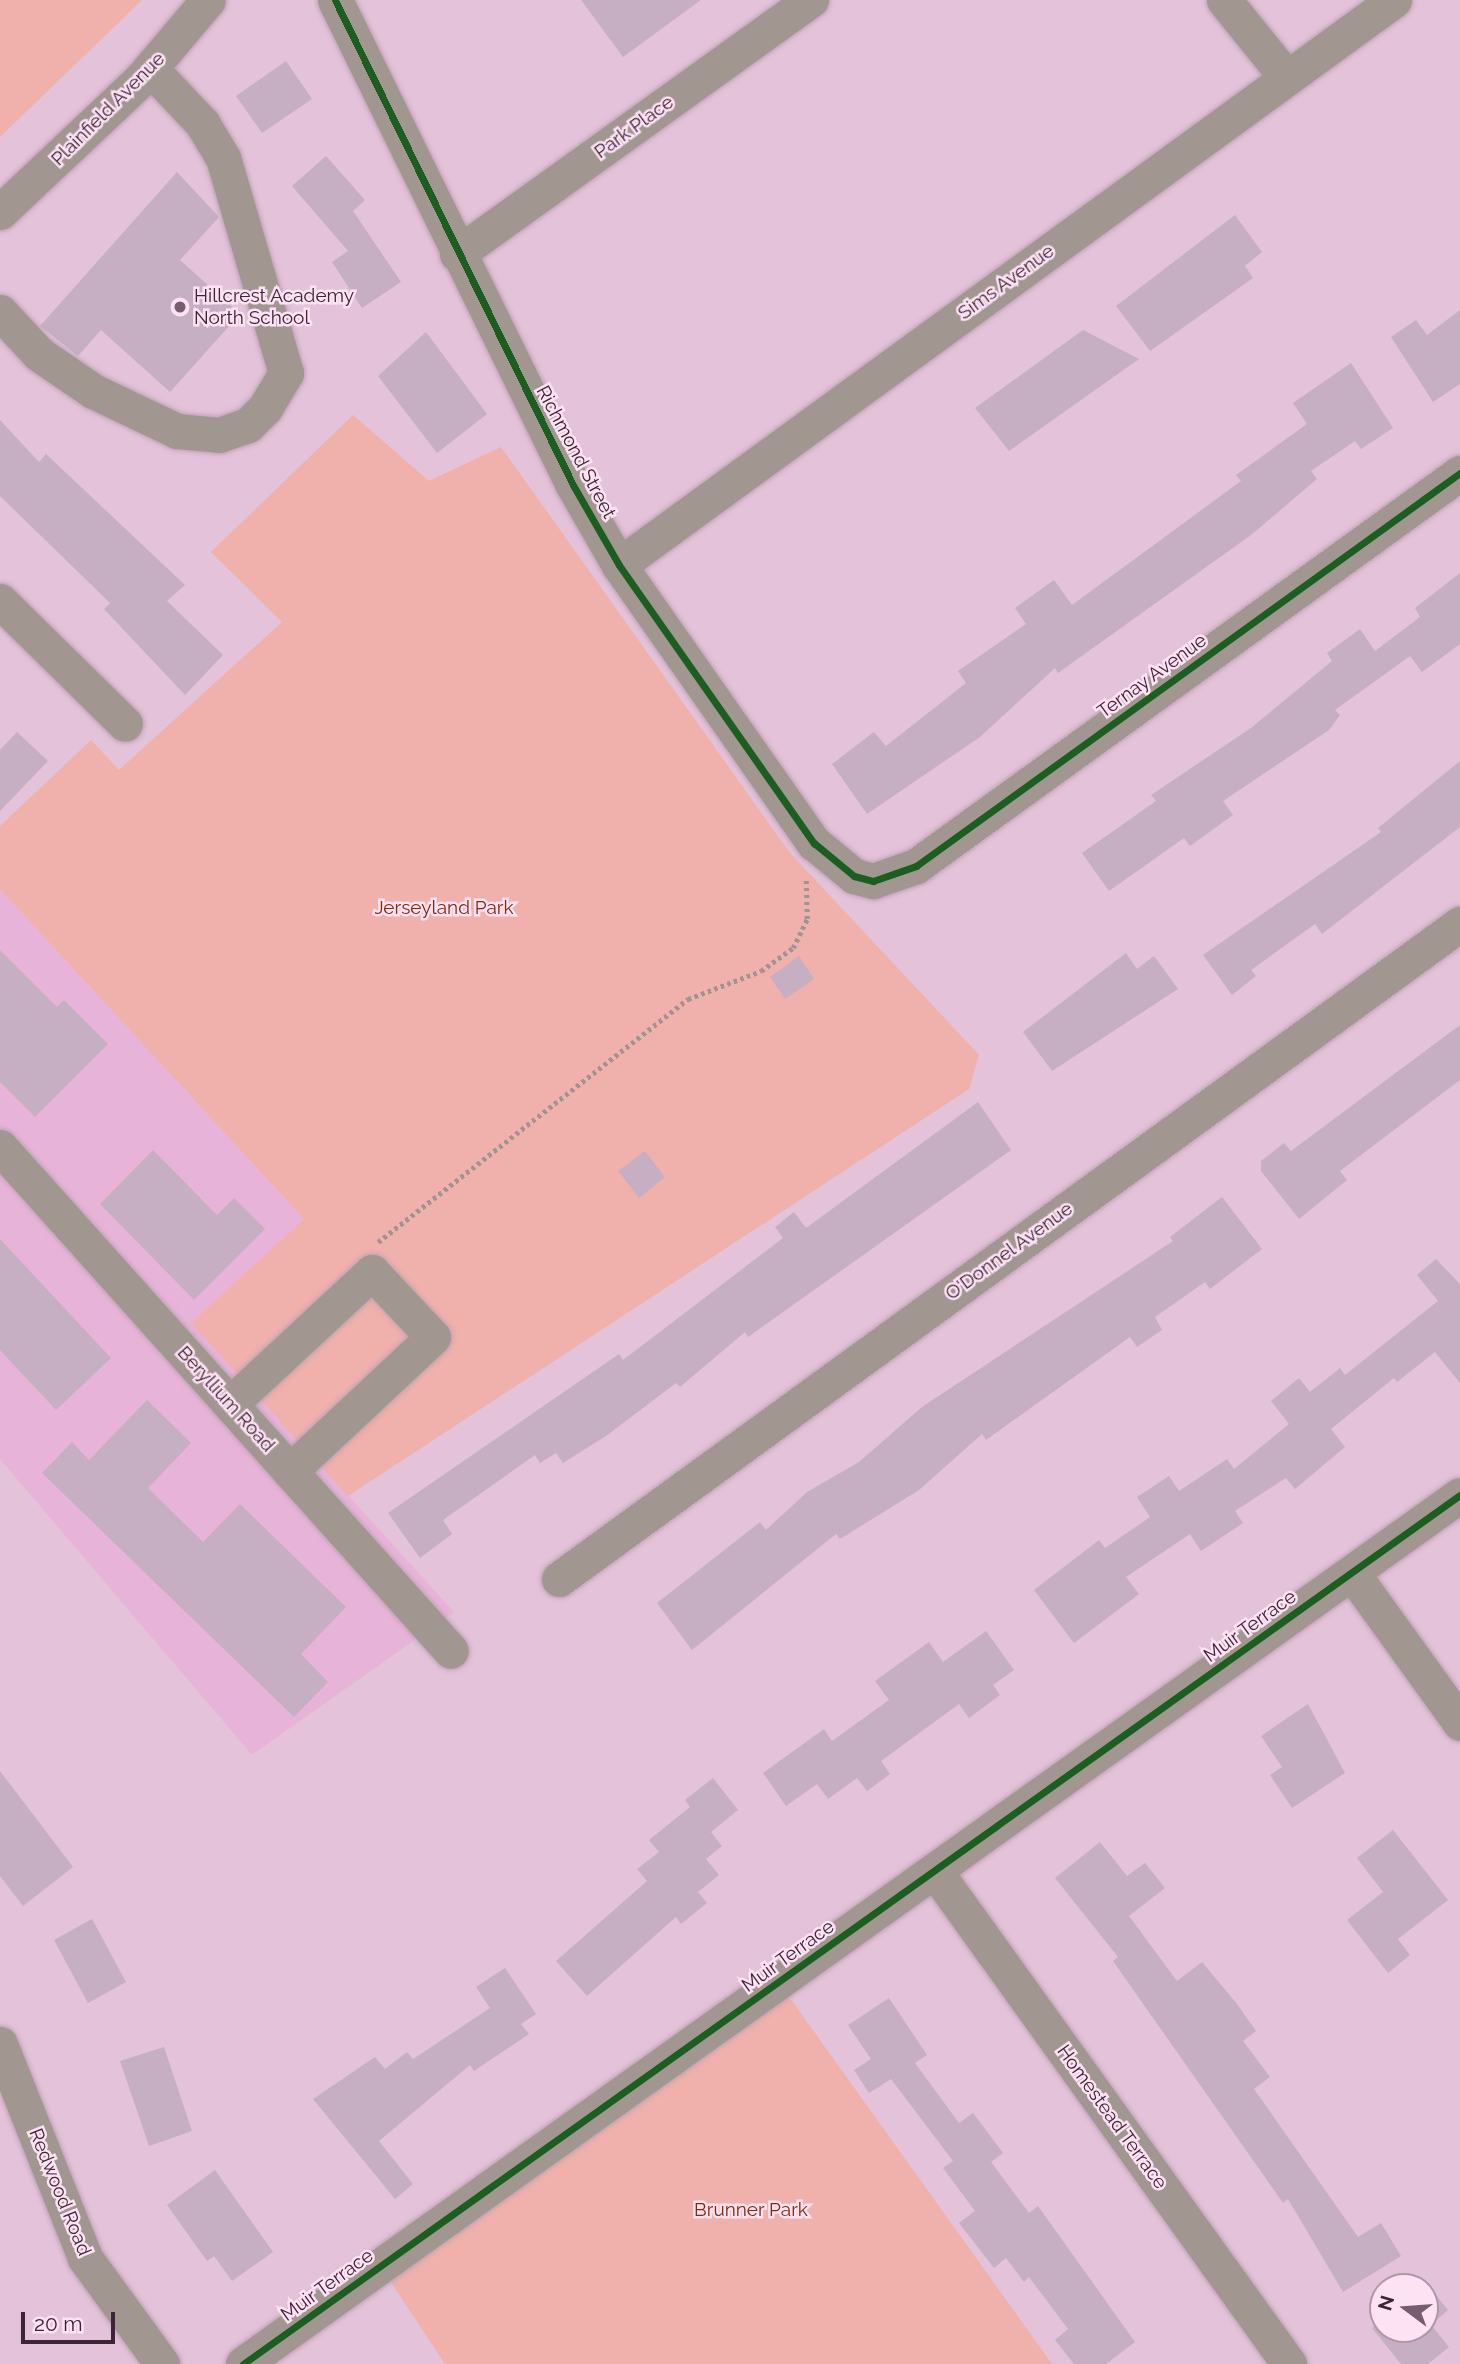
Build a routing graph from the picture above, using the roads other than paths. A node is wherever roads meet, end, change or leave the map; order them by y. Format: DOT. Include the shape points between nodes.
graph roads {
  1 [pos="208,0"];
  2 [pos="335,0"];
  3 [pos="811,0"];
  4 [pos="1224,0"];
  5 [pos="1394,0"];
  6 [pos="151,69"];
  7 [pos="1287,78"];
  8 [pos="0,212"];
  9 [pos="457,254"];
  10 [pos="0,312"];
  11 [pos="1460,473"];
  12 [pos="619,565"];
  13 [pos="0,601"];
  14 [pos="125,724"];
  15 [pos="854,876"];
  16 [pos="1460,924"];
  17 [pos="0,1147"];
  18 [pos="230,1404"];
  19 [pos="290,1471"];
  20 [pos="1460,1496"];
  21 [pos="1352,1573"];
  22 [pos="559,1579"];
  23 [pos="451,1651"];
  24 [pos="1460,1723"];
  25 [pos="935,1871"];
  26 [pos="0,2044"];
  27 [pos="162,2364"];
  28 [pos="243,2364"];
  29 [pos="1289,2364"];
  1 -- 6 [label="street, Plainfield Avenue"];
  2 -- 9 [label="street, Richmond Street"];
  3 -- 9 [label="street, Park Place"];
  4 -- 7 [label="street"];
  5 -- 7 [label="street, Sims Avenue"];
  6 -- 8 [label="street, Plainfield Avenue"];
  6 -- 10 [label="street" via="202,123 223,158 285,373 265,408 248,425 219,435 177,430 93,391 39,354"];
  7 -- 12 [label="street, Sims Avenue"];
  9 -- 12 [label="street, Richmond Street"];
  11 -- 15 [label="street, Ternay Avenue" via="916,866 873,881"];
  12 -- 15 [label="street, Richmond Street" via="814,843"];
  13 -- 14 [label="street"];
  16 -- 22 [label="street, O'Donnel Avenue"];
  17 -- 18 [label="street, Beryllium Road"];
  18 -- 19 [label="street, Beryllium Road"];
  18 -- 19 [label="street" via="372,1272 433,1337"];
  19 -- 23 [label="street, Beryllium Road"];
  20 -- 21 [label="street, Muir Terrace"];
  21 -- 24 [label="street"];
  21 -- 25 [label="street, Muir Terrace"];
  25 -- 28 [label="street, Muir Terrace"];
  25 -- 29 [label="street, Homestead Terrace"];
  26 -- 27 [label="street, Redwood Road" via="85,2258"];
}
